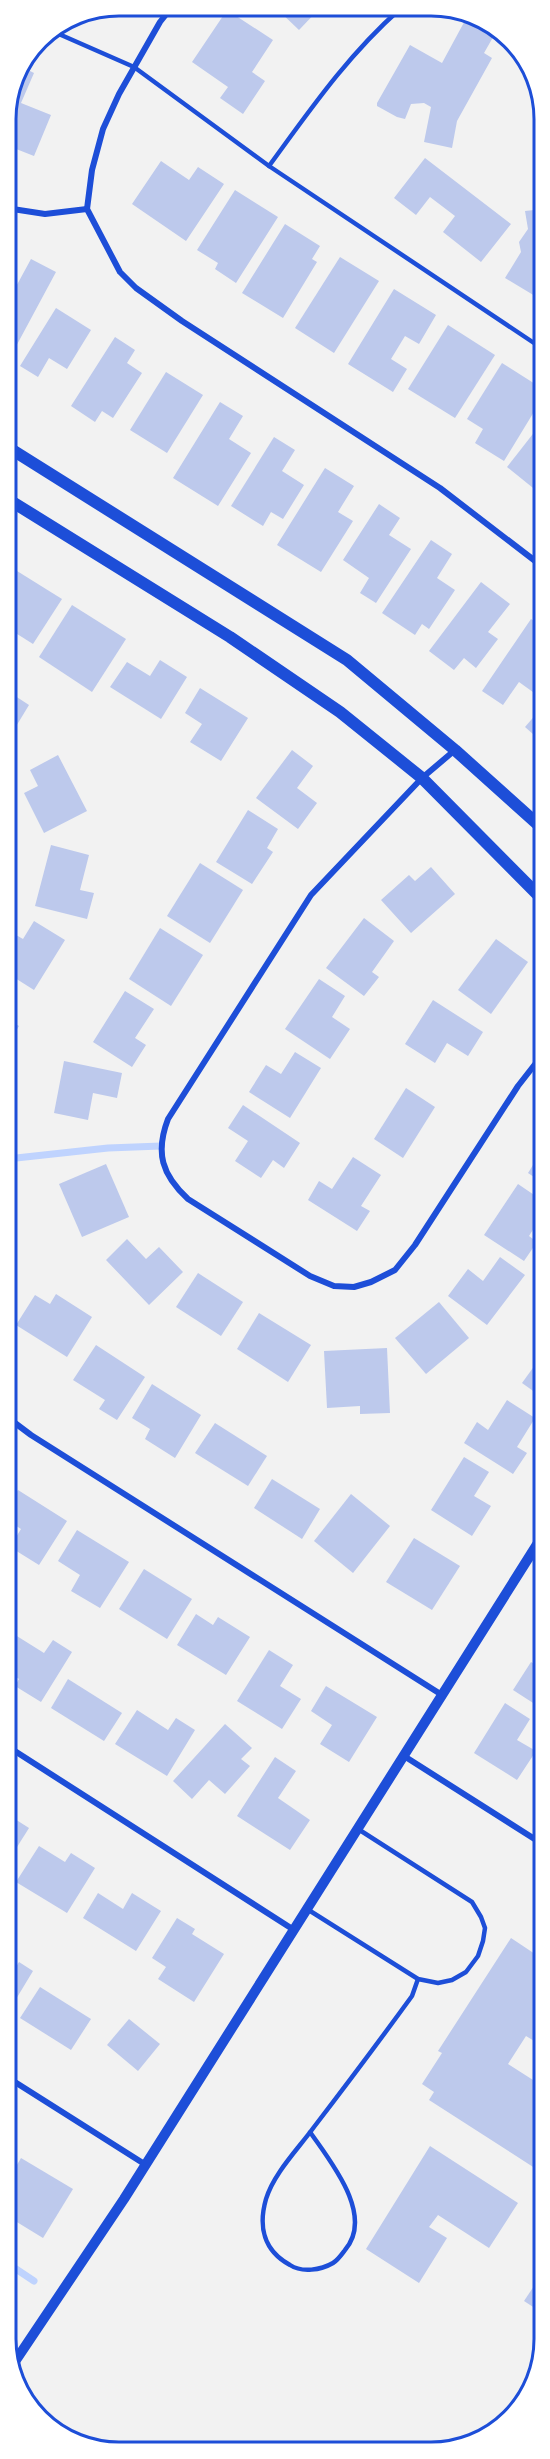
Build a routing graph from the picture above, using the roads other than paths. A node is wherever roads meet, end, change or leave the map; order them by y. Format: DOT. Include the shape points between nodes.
graph roads {
  1 [pos="165,16"];
  2 [pos="391,16"];
  3 [pos="61,35"];
  4 [pos="134,67"];
  5 [pos="269,166"];
  6 [pos="87,209"];
  7 [pos="17,210"];
  8 [pos="534,343"];
  9 [pos="17,453"];
  10 [pos="17,505"];
  11 [pos="534,560"];
  12 [pos="454,750"];
  13 [pos="422,778"];
  14 [pos="534,821"];
  15 [pos="534,891"];
  16 [pos="534,1066"];
  17 [pos="16,1424"];
  18 [pos="533,1549"];
  19 [pos="442,1695"];
  20 [pos="16,1752"];
  21 [pos="404,1756"];
  22 [pos="358,1829"];
  23 [pos="533,1838"];
  24 [pos="307,1909"];
  25 [pos="294,1930"];
  26 [pos="418,1979"];
  27 [pos="16,2084"];
  28 [pos="310,2132"];
  29 [pos="146,2165"];
  30 [pos="18,2357"];
  1 -- 4 [label="street"];
  2 -- 5 [label="lane" via="349,60"];
  3 -- 4 [label="lane"];
  4 -- 5 [label="lane"];
  4 -- 6 [label="street" via="103,129"];
  5 -- 8 [label="lane"];
  6 -- 7 [label="street" via="45,214"];
  6 -- 11 [label="street" via="120,272 136,288 440,488"];
  9 -- 12 [label="main road" via="347,660"];
  10 -- 13 [label="main road" via="230,637 340,712"];
  12 -- 13 [label="street"];
  12 -- 14 [label="main road"];
  13 -- 15 [label="main road"];
  13 -- 16 [label="street" via="311,895 168,1119 161,1137 168,1174 188,1199 310,1276 334,1286 354,1287 371,1282 395,1270 415,1245"];
  17 -- 19 [label="street"];
  18 -- 19 [label="street"];
  19 -- 21 [label="street"];
  20 -- 25 [label="street"];
  21 -- 22 [label="street"];
  21 -- 23 [label="street"];
  22 -- 24 [label="street"];
  22 -- 26 [label="lane" via="472,1902 481,1917 485,1928 483,1941 466,1972 438,1983"];
  24 -- 25 [label="street"];
  24 -- 26 [label="lane"];
  25 -- 29 [label="street"];
  26 -- 28 [label="lane" via="412,1996"];
  27 -- 29 [label="street"];
  28 -- 28 [label="lane" via="279,2175 267,2198 262,2221 276,2258 293,2268 315,2270 335,2262 351,2243 356,2222 337,2170"];
  29 -- 30 [label="street"];
}
